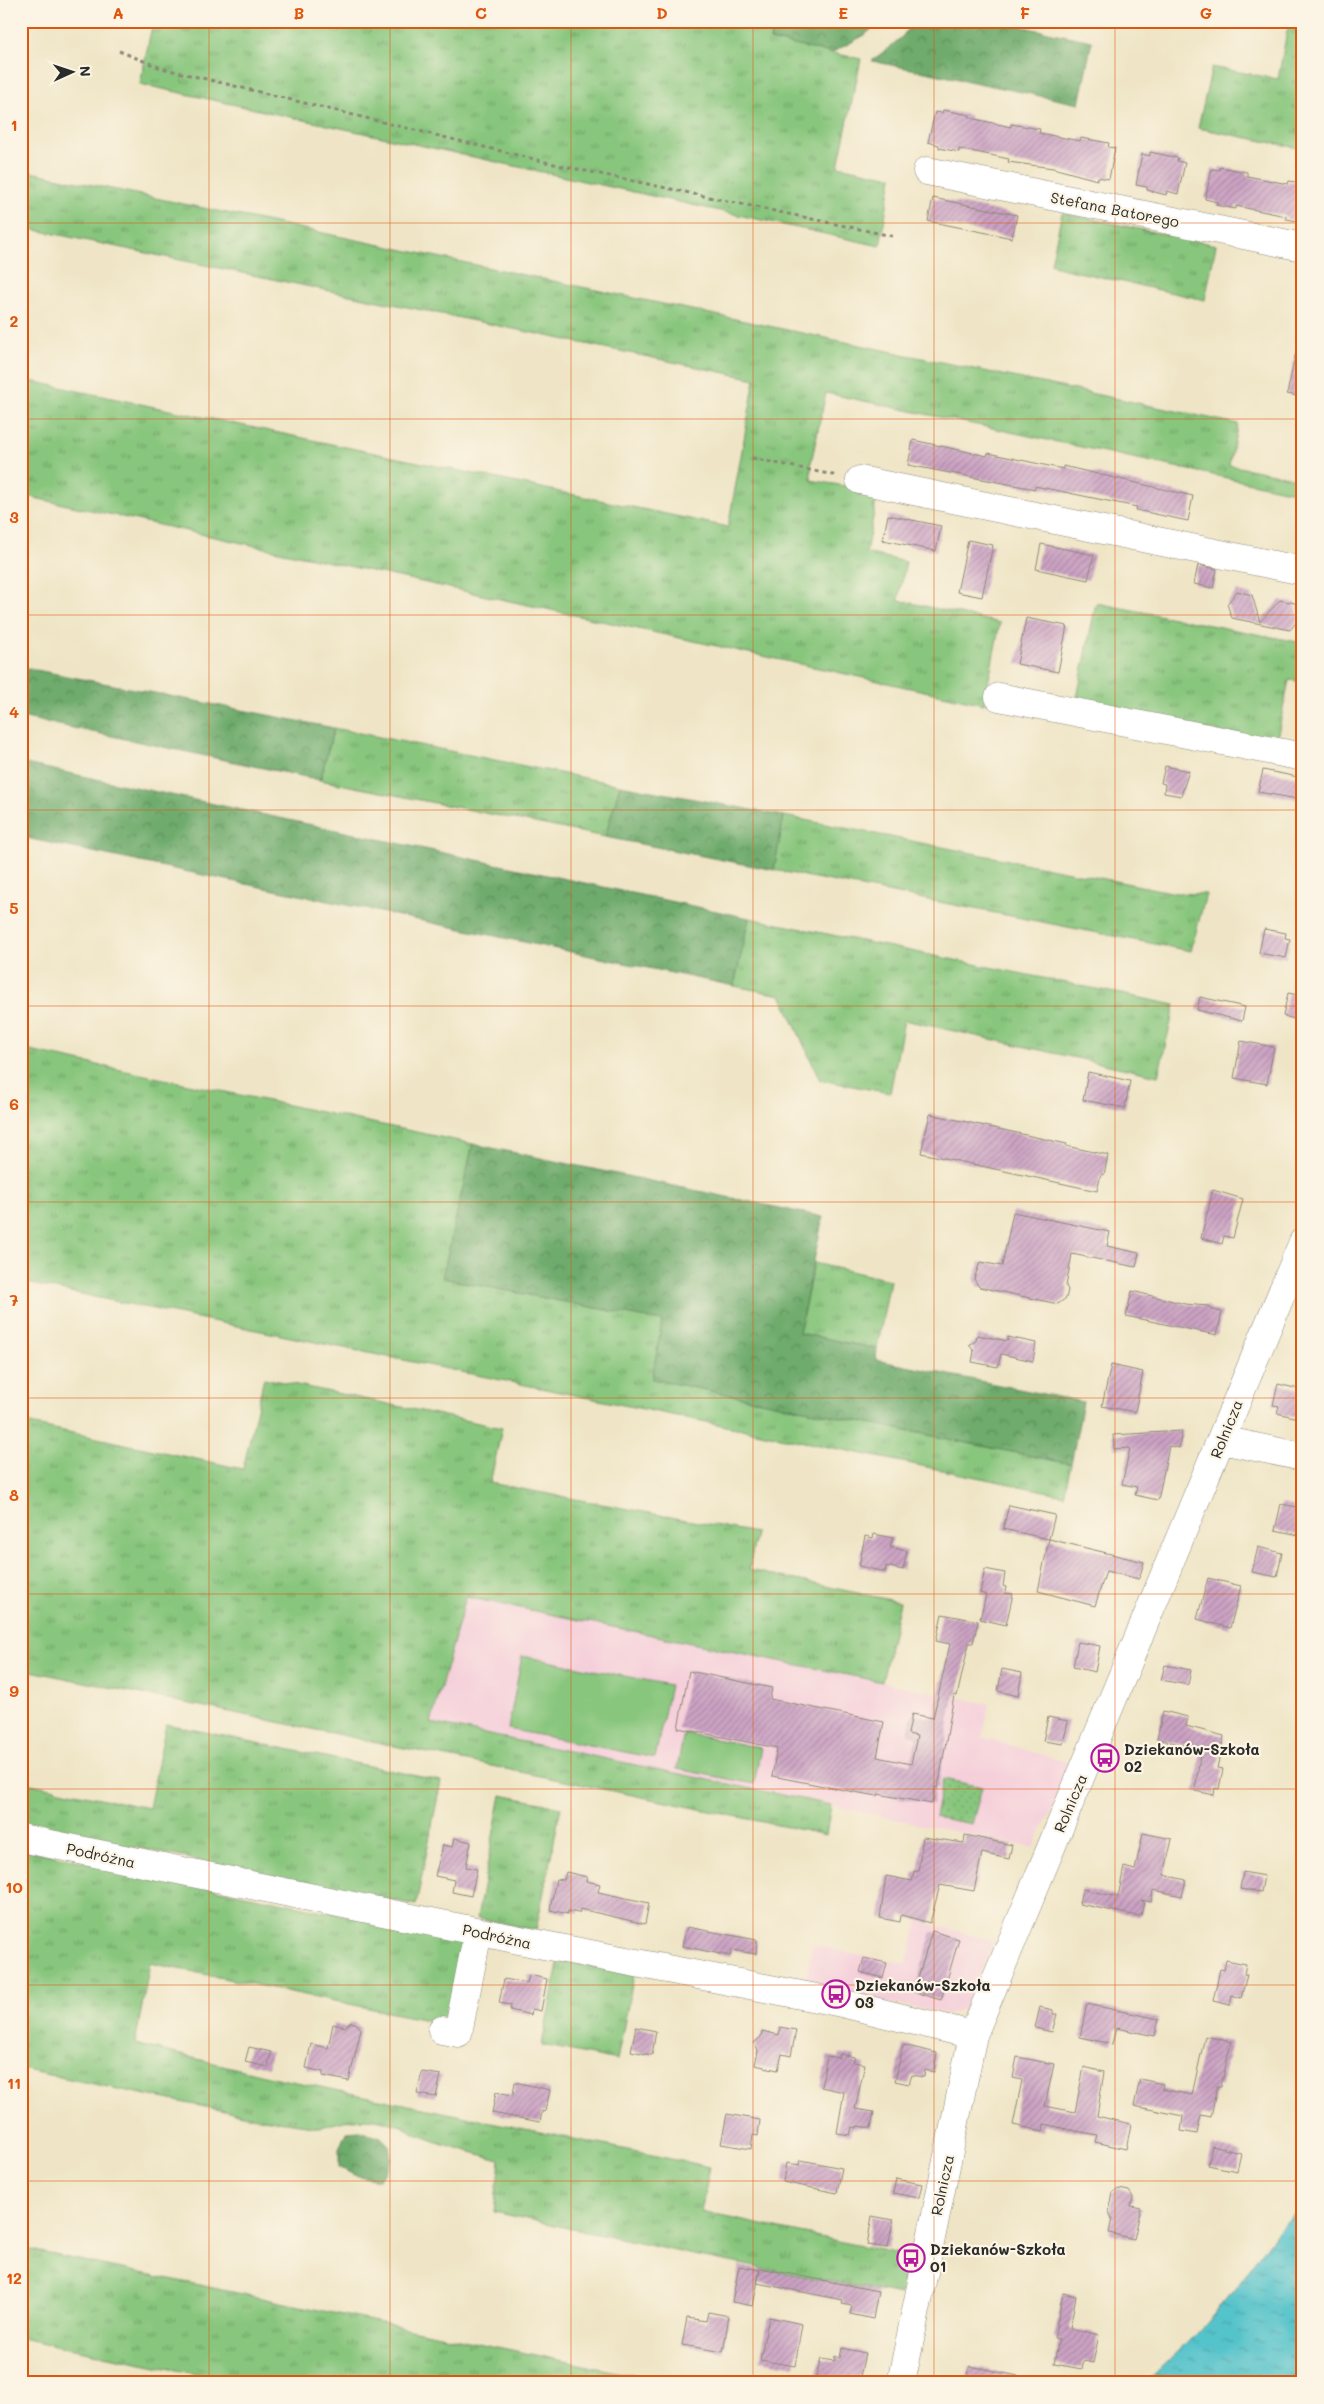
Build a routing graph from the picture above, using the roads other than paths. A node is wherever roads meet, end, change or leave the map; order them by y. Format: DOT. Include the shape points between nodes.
graph roads {
  1 [pos="927,171"];
  2 [pos="1303,247"];
  3 [pos="860,480"];
  4 [pos="1303,571"];
  5 [pos="999,697"];
  6 [pos="1303,757"];
  7 [pos="1303,1242"];
  8 [pos="1222,1440"];
  9 [pos="1303,1457"];
  10 [pos="21,1838"];
  11 [pos="478,1932"];
  12 [pos="442,2030"];
  13 [pos="973,2035"];
  14 [pos="901,2383"];
  1 -- 2 [label="street, Stefana Batorego"];
  3 -- 4 [label="street"];
  5 -- 6 [label="street"];
  7 -- 8 [label="street, Rolnicza"];
  8 -- 9 [label="street"];
  8 -- 13 [label="street, Rolnicza"];
  10 -- 11 [label="street, Podróżna"];
  11 -- 12 [label="street" via="458,2034"];
  11 -- 13 [label="street, Podróżna" via="837,2002"];
  13 -- 14 [label="street, Rolnicza"];
}
